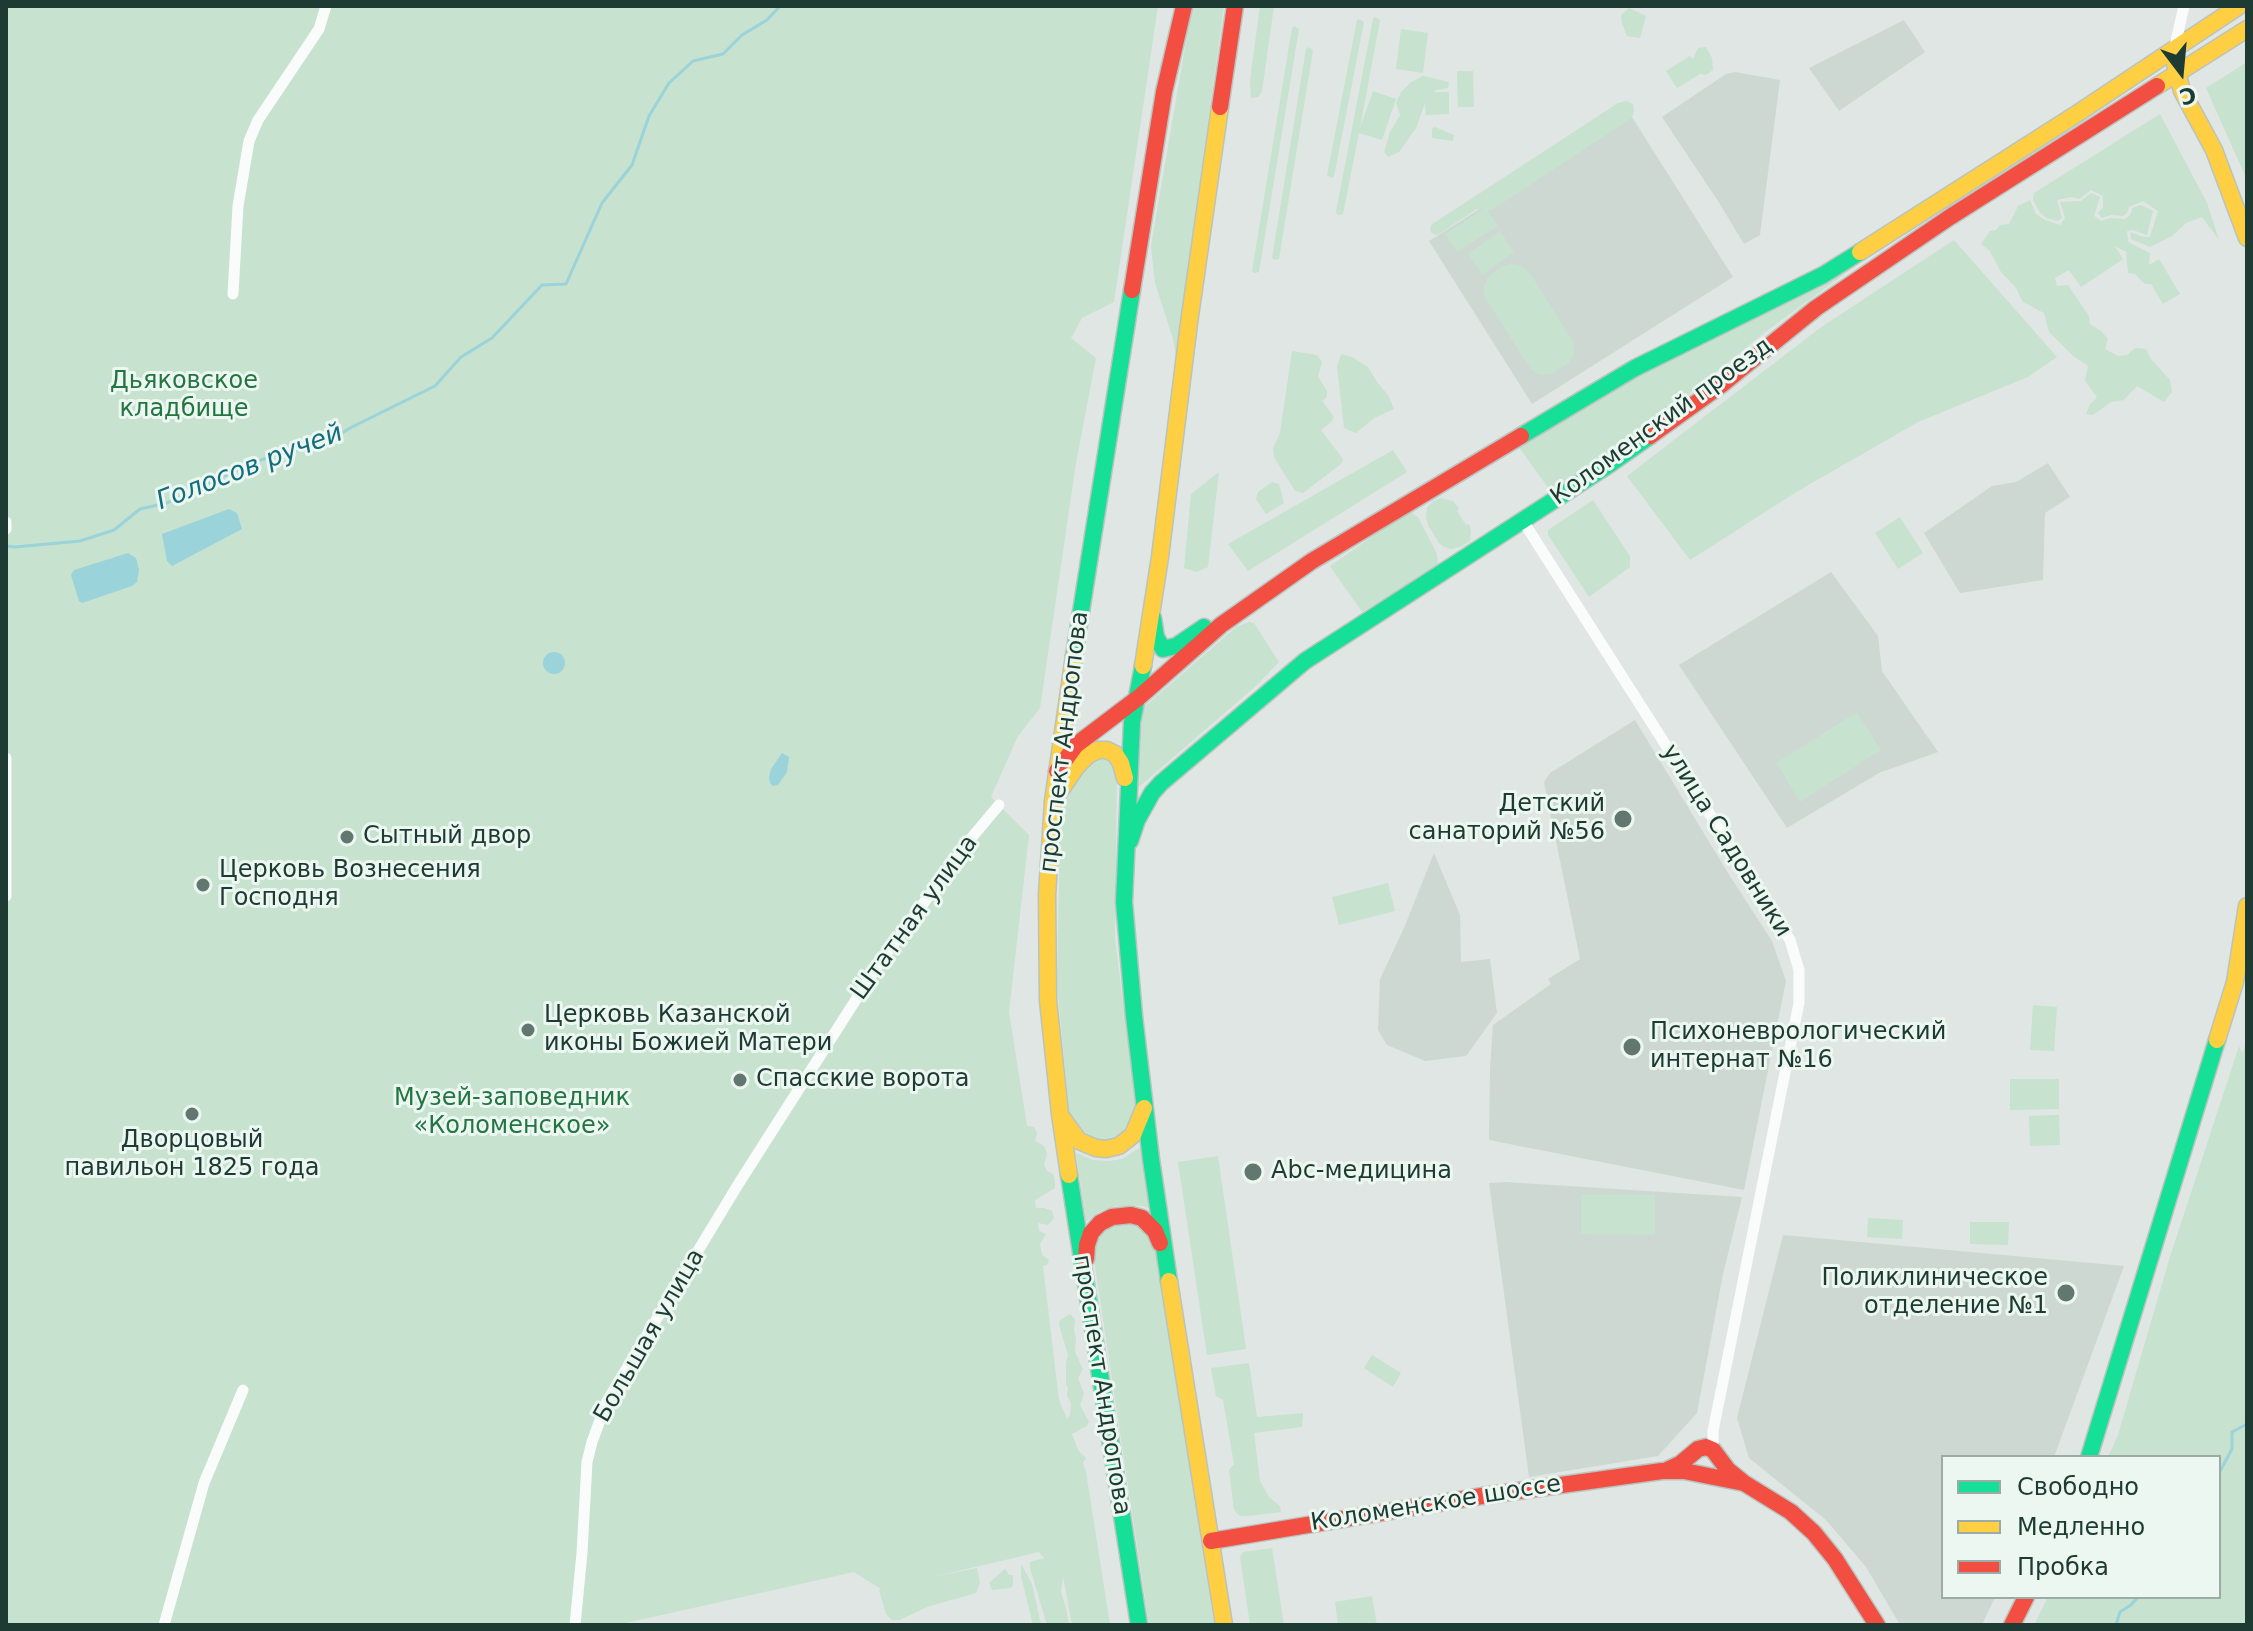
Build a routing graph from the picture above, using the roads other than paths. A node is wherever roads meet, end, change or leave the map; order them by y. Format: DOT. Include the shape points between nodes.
graph roads {
  1 [pos="326,6"];
  2 [pos="1184,6"];
  3 [pos="1235,6"];
  4 [pos="2184,6"];
  5 [pos="2239,6"];
  6 [pos="2247,29"];
  7 [pos="2174,50"];
  8 [pos="2177,73"];
  9 [pos="2247,238"];
  10 [pos="1867,247"];
  11 [pos="1879,265"];
  12 [pos="233,294"];
  13 [pos="1523,521"];
  14 [pos="6,522"];
  15 [pos="6,529"];
  16 [pos="1152,611"];
  17 [pos="1237,613"];
  18 [pos="1138,698"];
  19 [pos="6,758"];
  20 [pos="1057,771"];
  21 [pos="1127,788"];
  22 [pos="1053,801"];
  23 [pos="999,805"];
  24 [pos="1125,860"];
  25 [pos="6,896"];
  26 [pos="2247,906"];
  27 [pos="1146,1103"];
  28 [pos="1060,1114"];
  29 [pos="783,1115"];
  30 [pos="1165,1256"];
  31 [pos="1084,1277"];
  32 [pos="243,1390"];
  33 [pos="1713,1431"];
  34 [pos="1696,1451"];
  35 [pos="1717,1454"];
  36 [pos="2090,1455"];
  37 [pos="1662,1471"];
  38 [pos="1704,1475"];
  39 [pos="1744,1483"];
  40 [pos="1211,1541"];
  41 [pos="2025,1599"];
  42 [pos="164,1625"];
  43 [pos="575,1625"];
  44 [pos="1139,1625"];
  45 [pos="1224,1625"];
  46 [pos="1877,1625"];
  47 [pos="2012,1625"];
  1 -- 12 [label="street" via="319,29 249,141 238,206"];
  2 -- 20 [label="main road, проспект Андропова" via="1164,92"];
  3 -- 16 [label="main road"];
  4 -- 7 [label="street"];
  5 -- 7 [label="main road, Коломенский проезд"];
  6 -- 8 [label="main road, Коломенский проезд"];
  7 -- 8 [label="main road"];
  7 -- 10 [label="main road, Коломенский проезд"];
  8 -- 9 [label="main road"];
  8 -- 11 [label="main road, Коломенский проезд"];
  10 -- 11 [label="street"];
  10 -- 17 [label="main road, Коломенский проезд" via="1823,275 1635,368 1312,561"];
  11 -- 13 [label="main road, Коломенский проезд" via="1721,385"];
  13 -- 24 [label="main road, Коломенский проезд" via="1305,661 1173,773 1152,793 1137,820"];
  13 -- 33 [label="street, улица Садовники" via="1790,940 1799,970 1799,1003"];
  14 -- 15 [label="street"];
  16 -- 17 [label="main road" via="1163,649 1226,612"];
  16 -- 18 [label="main road"];
  17 -- 18 [label="main road, Коломенский проезд"];
  18 -- 20 [label="main road, Коломенский проезд" via="1076,745"];
  18 -- 21 [label="main road"];
  19 -- 25 [label="street"];
  20 -- 22 [label="main road, проспект Андропова"];
  21 -- 22 [label="main road" via="1119,759 1111,751 1098,750 1077,766"];
  21 -- 24 [label="main road"];
  22 -- 28 [label="main road, проспект Андропова" via="1048,988"];
  23 -- 29 [label="street, Штатная улица" via="878,965"];
  24 -- 27 [label="main road" via="1128,958"];
  26 -- 36 [label="main road" via="2235,982"];
  27 -- 28 [label="main road" via="1135,1132 1110,1148 1079,1141"];
  27 -- 30 [label="main road"];
  28 -- 31 [label="main road, проспект Андропова"];
  29 -- 43 [label="street, Большая улица" via="607,1401 587,1462"];
  30 -- 31 [label="main road" via="1147,1222 1131,1215 1112,1217 1088,1238"];
  30 -- 40 [label="main road"];
  31 -- 44 [label="main road, проспект Андропова"];
  32 -- 42 [label="street" via="204,1483"];
  33 -- 34 [label="street, улица Садовники"];
  33 -- 35 [label="street, улица Садовники"];
  34 -- 35 [label="main road" via="1706,1447"];
  34 -- 37 [label="main road, Коломенское шоссе"];
  34 -- 38 [label="main road" via="1691,1464"];
  35 -- 38 [label="main road, улица Садовники" via="1719,1468"];
  35 -- 39 [label="main road"];
  37 -- 38 [label="main road, Коломенское шоссе"];
  37 -- 40 [label="main road, Коломенское шоссе"];
  38 -- 39 [label="main road"];
  39 -- 46 [label="main road" via="1791,1512 1817,1536"];
  40 -- 45 [label="main road"];
  41 -- 47 [label="main road"];
}
